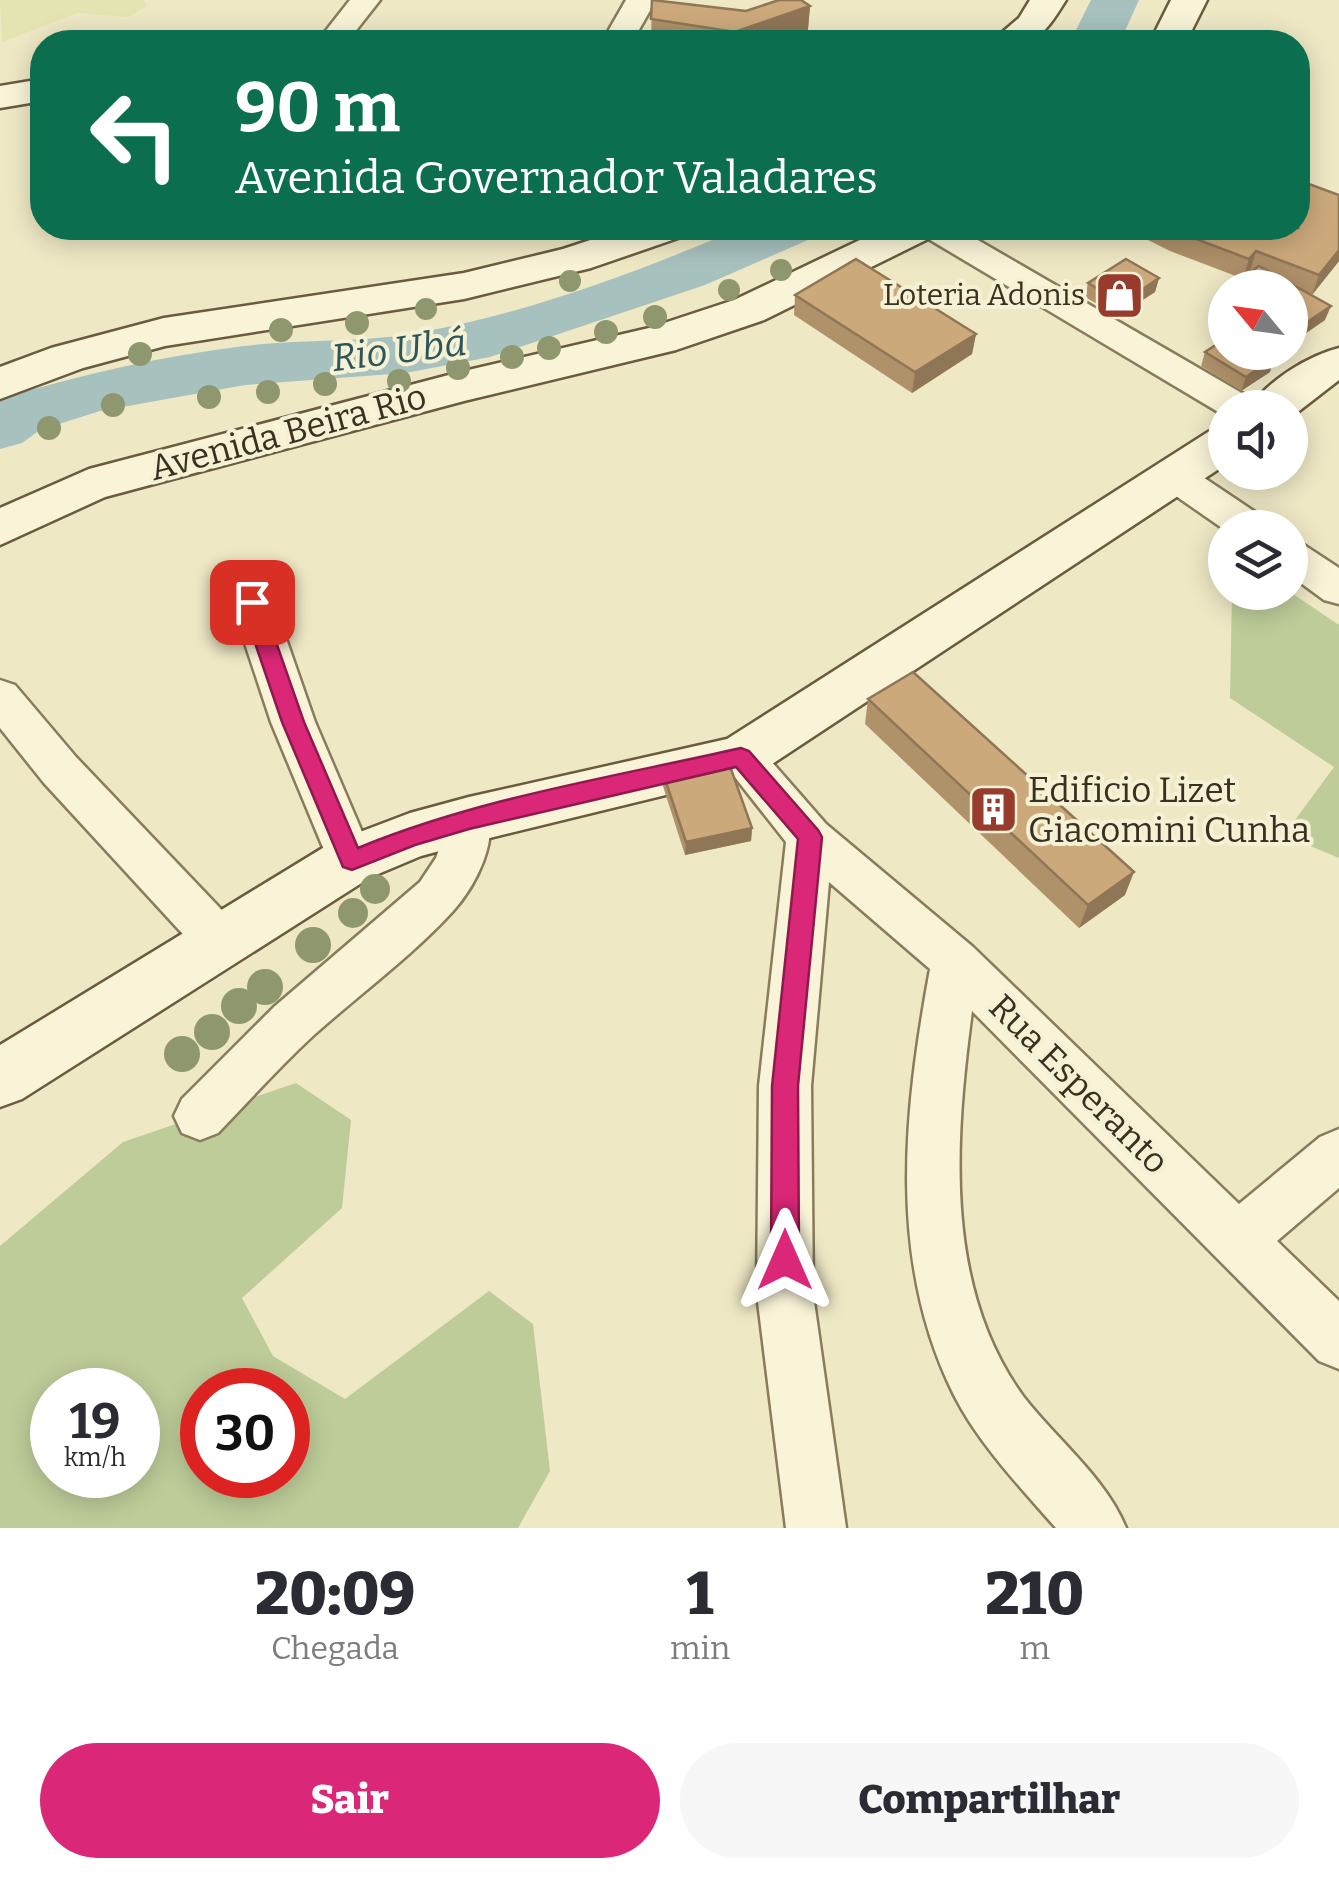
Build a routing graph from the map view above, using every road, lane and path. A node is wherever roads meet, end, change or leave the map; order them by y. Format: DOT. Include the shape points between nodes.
graph roads {
  1 [pos="365,0"];
  2 [pos="641,0"];
  3 [pos="1048,0"];
  4 [pos="1190,0"];
  5 [pos="341,30"];
  6 [pos="624,30"];
  7 [pos="1025,30"];
  8 [pos="1174,30"];
  9 [pos="30,92"];
  10 [pos="0,98"];
  11 [pos="631,240"];
  12 [pos="892,240"];
  13 [pos="954,240"];
  14 [pos="1333,358"];
  15 [pos="0,384"];
  16 [pos="1208,390"];
  17 [pos="1295,390"];
  18 [pos="1208,456"];
  19 [pos="1178,478"];
  20 [pos="1224,510"];
  21 [pos="0,528"];
  22 [pos="1308,567"];
  23 [pos="1339,588"];
  24 [pos="252,602"];
  25 [pos="0,697"];
  26 [pos="741,757"];
  27 [pos="469,820"];
  28 [pos="810,837"];
  29 [pos="352,860"];
  30 [pos="220,940"];
  31 [pos="956,962"];
  32 [pos="0,1079"];
  33 [pos="200,1116"];
  34 [pos="1339,1154"];
  35 [pos="1236,1241"];
  36 [pos="1339,1341"];
  37 [pos="816,1528"];
  38 [pos="1096,1528"];
  1 -- 5 [label="street"];
  2 -- 6 [label="street"];
  3 -- 7 [label="main road"];
  4 -- 8 [label="main road"];
  9 -- 10 [label="main road"];
  11 -- 15 [label="main road" via="464,286 164,332"];
  12 -- 21 [label="main road, Avenida Beira Rio" via="749,310 660,340 123,475"];
  13 -- 16 [label="street"];
  14 -- 17 [label="main road"];
  18 -- 19 [label="main road"];
  19 -- 20 [label="street"];
  19 -- 26 [label="main road"];
  22 -- 23 [label="street"];
  24 -- 29 [label="street" via="293,722"];
  25 -- 30 [label="street" via="109,825"];
  26 -- 27 [label="main road"];
  26 -- 28 [label="street, Rua Esperanto"];
  27 -- 29 [label="main road"];
  27 -- 33 [label="street" via="455,872 436,896 292,1023"];
  28 -- 31 [label="street, Rua Esperanto"];
  28 -- 37 [label="street" via="785,1086 785,1294"];
  29 -- 30 [label="main road"];
  30 -- 32 [label="main road"];
  31 -- 35 [label="street, Rua Esperanto"];
  31 -- 38 [label="street" via="933,1117 943,1290 976,1377 1041,1467"];
  34 -- 35 [label="street"];
  35 -- 36 [label="street, Rua Esperanto"];
}
